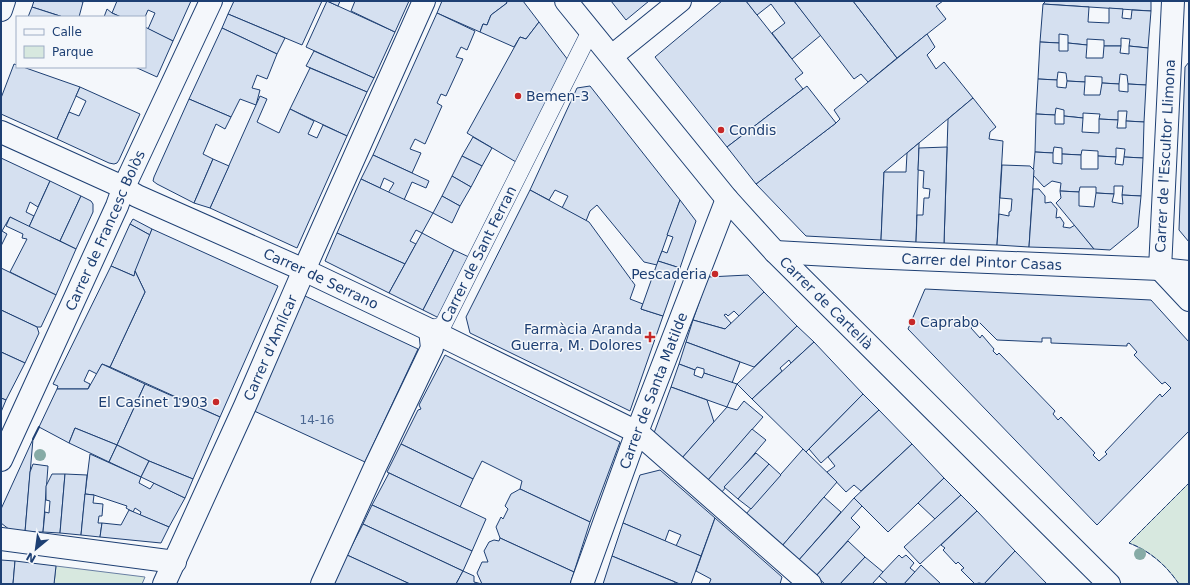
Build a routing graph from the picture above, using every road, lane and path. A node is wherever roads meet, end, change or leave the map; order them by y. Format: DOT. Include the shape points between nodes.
graph roads {
  1 [pos="4,1"];
  2 [pos="211,1"];
  3 [pos="424,1"];
  4 [pos="566,1"];
  5 [pos="680,1"];
  6 [pos="1173,1"];
  7 [pos="1,10"];
  8 [pos="591,30"];
  9 [pos="612,56"];
  10 [pos="1,132"];
  11 [pos="123,189"];
  12 [pos="727,199"];
  13 [pos="775,252"];
  14 [pos="1160,269"];
  15 [pos="304,270"];
  16 [pos="1189,272"];
  17 [pos="1189,300"];
  18 [pos="430,330"];
  19 [pos="637,432"];
  20 [pos="1,460"];
  21 [pos="1,539"];
  22 [pos="175,562"];
  23 [pos="799,580"];
  24 [pos="164,584"];
  25 [pos="322,584"];
  26 [pos="582,584"];
  27 [pos="1109,584"];
  1 -- 7 [label="street"];
  2 -- 11 [label="street, Carrer de Francesc Bolòs"];
  3 -- 15 [label="street, Carrer d'Amílcar"];
  4 -- 8 [label="street, Carrer de Cartellà"];
  5 -- 9 [label="street"];
  6 -- 14 [label="street, Carrer de l'Escultor Llimona"];
  8 -- 9 [label="street, Carrer de Cartellà"];
  8 -- 18 [label="street, Carrer de Sant Ferran" via="443,325"];
  9 -- 12 [label="street, Carrer de Cartellà"];
  10 -- 11 [label="street, Carrer de Serrano"];
  11 -- 15 [label="street, Carrer de Serrano"];
  11 -- 20 [label="street, Carrer de Francesc Bolòs"];
  12 -- 13 [label="street, Carrer de Cartellà"];
  12 -- 19 [label="street, Carrer de Santa Matilde"];
  13 -- 14 [label="street, Carrer del Pintor Casas"];
  13 -- 27 [label="street, Carrer de Cartellà"];
  14 -- 16 [label="street, Carrer del Pintor Casas"];
  14 -- 17 [label="street, Carrer de l'Escultor Llimona"];
  15 -- 18 [label="street, Carrer de Serrano"];
  15 -- 22 [label="street, Carrer d'Amílcar"];
  18 -- 19 [label="street, Carrer de Serrano"];
  18 -- 25 [label="street, Carrer de Sant Ferran" via="432,348"];
  19 -- 23 [label="street, Carrer de Serrano"];
  19 -- 26 [label="street, Carrer de Santa Matilde"];
  21 -- 22 [label="street"];
  22 -- 24 [label="street, Carrer d'Amílcar"];
}
